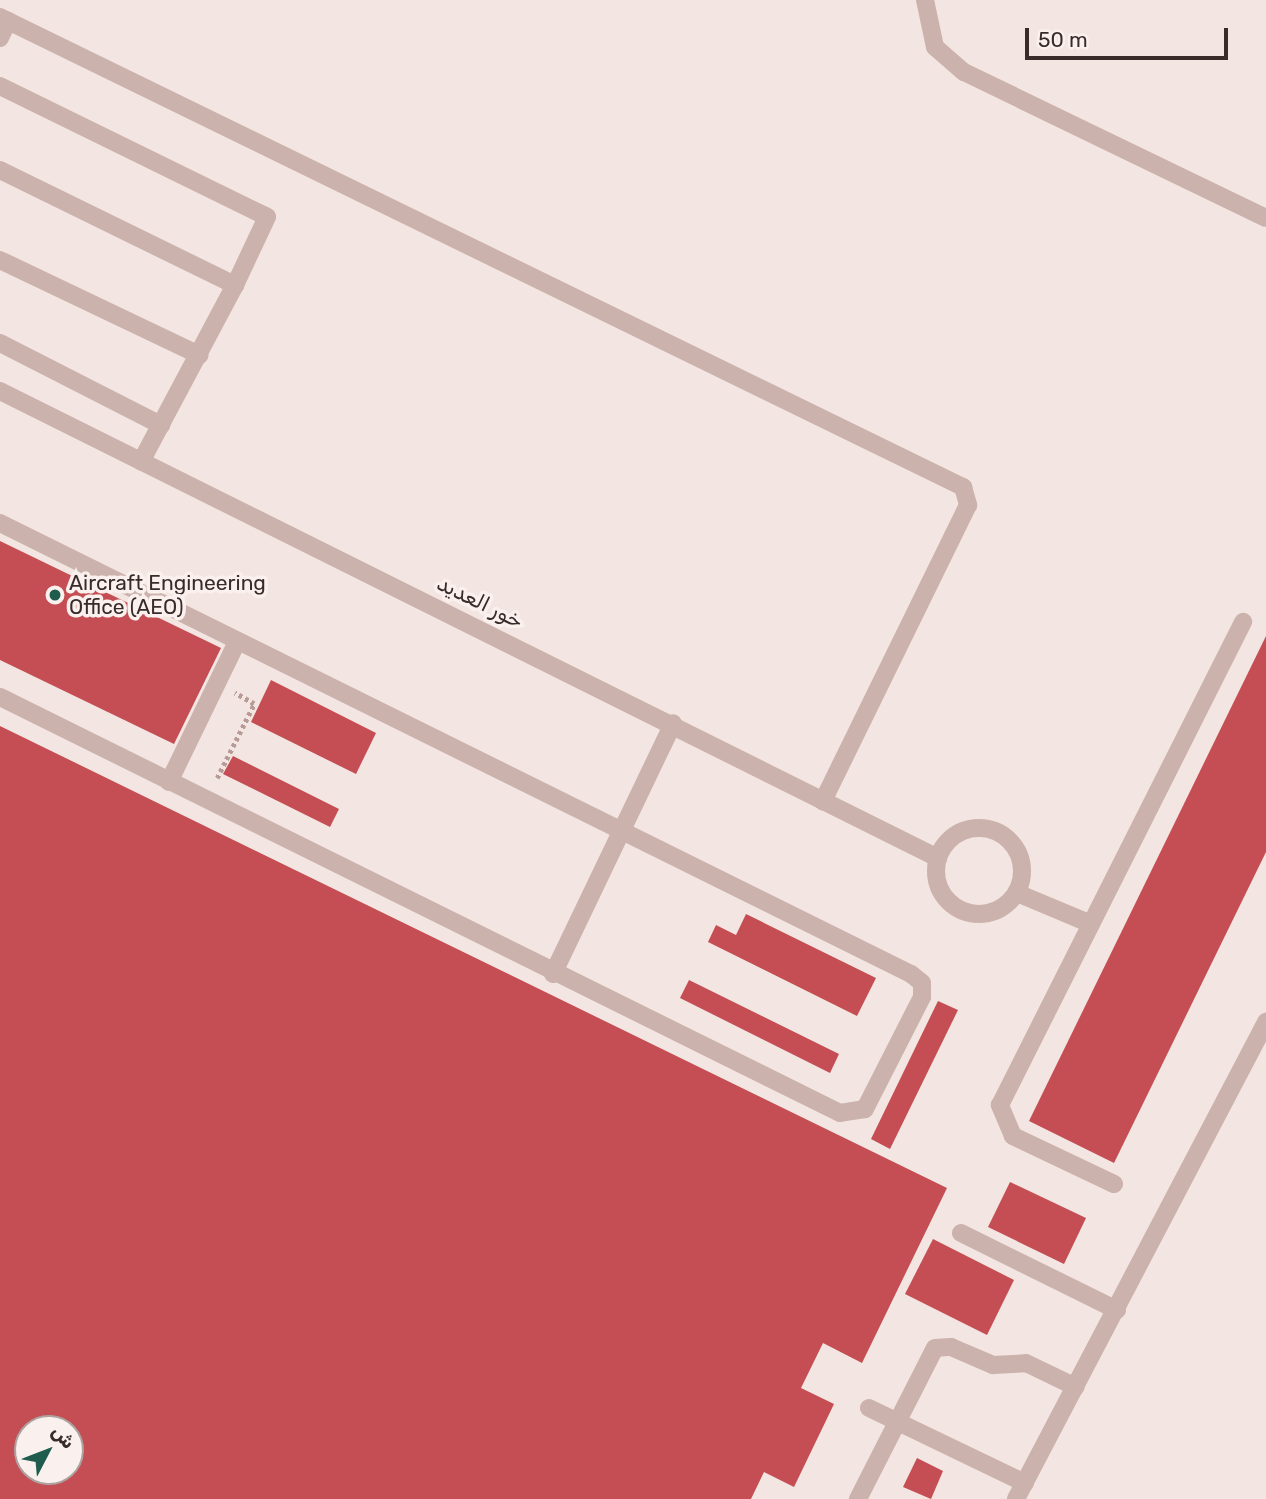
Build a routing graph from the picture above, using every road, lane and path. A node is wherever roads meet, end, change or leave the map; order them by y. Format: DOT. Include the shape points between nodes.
graph roads {
  1 [pos="925,0"];
  2 [pos="4,19"];
  3 [pos="0,38"];
  4 [pos="0,86"];
  5 [pos="0,170"];
  6 [pos="1266,218"];
  7 [pos="0,260"];
  8 [pos="235,285"];
  9 [pos="0,343"];
  10 [pos="199,355"];
  11 [pos="0,391"];
  12 [pos="162,425"];
  13 [pos="141,462"];
  14 [pos="0,523"];
  15 [pos="1243,622"];
  16 [pos="236,642"];
  17 [pos="217,682"];
  18 [pos="0,697"];
  19 [pos="673,723"];
  20 [pos="169,782"];
  21 [pos="823,801"];
  22 [pos="212,805"];
  23 [pos="621,832"];
  24 [pos="938,858"];
  25 [pos="1017,893"];
  26 [pos="1091,924"];
  27 [pos="553,974"];
  28 [pos="1266,1022"];
  29 [pos="1114,1184"];
  30 [pos="961,1233"];
  31 [pos="1117,1310"];
  32 [pos="1076,1387"];
  33 [pos="869,1408"];
  34 [pos="896,1421"];
  35 [pos="1025,1483"];
  36 [pos="858,1499"];
  37 [pos="1016,1499"];
  1 -- 6 [label="street" via="935,47 964,72"];
  2 -- 3 [label="street"];
  2 -- 21 [label="street" via="962,487 968,505"];
  4 -- 8 [label="street" via="267,218"];
  5 -- 8 [label="street"];
  7 -- 10 [label="street"];
  8 -- 10 [label="street"];
  9 -- 12 [label="street"];
  10 -- 12 [label="street"];
  11 -- 13 [label="street, خور العديد"];
  12 -- 13 [label="street"];
  13 -- 19 [label="street, خور العديد"];
  14 -- 16 [label="street"];
  15 -- 26 [label="street"];
  16 -- 17 [label="street"];
  16 -- 23 [label="street"];
  17 -- 20 [label="street"];
  17 -- 22 [label="path" via="254,704 215,776 223,781"];
  18 -- 20 [label="street"];
  19 -- 21 [label="street, خور العديد"];
  19 -- 23 [label="street"];
  20 -- 22 [label="street"];
  21 -- 24 [label="street, خور العديد"];
  22 -- 27 [label="street"];
  23 -- 27 [label="street"];
  23 -- 27 [label="street" via="911,974 922,983 922,997 870,1102 849,1115"];
  24 -- 25 [label="street" via="938,886 956,908 997,911"];
  24 -- 25 [label="street" via="962,832 997,832 1020,858"];
  25 -- 26 [label="street"];
  26 -- 29 [label="street" via="1000,1115 1013,1136"];
  28 -- 31 [label="street"];
  30 -- 31 [label="street"];
  31 -- 32 [label="street"];
  32 -- 34 [label="street" via="1033,1365 993,1365 944,1346 929,1354"];
  32 -- 35 [label="street"];
  33 -- 34 [label="street"];
  34 -- 35 [label="street"];
  34 -- 36 [label="street"];
  35 -- 37 [label="street"];
}
